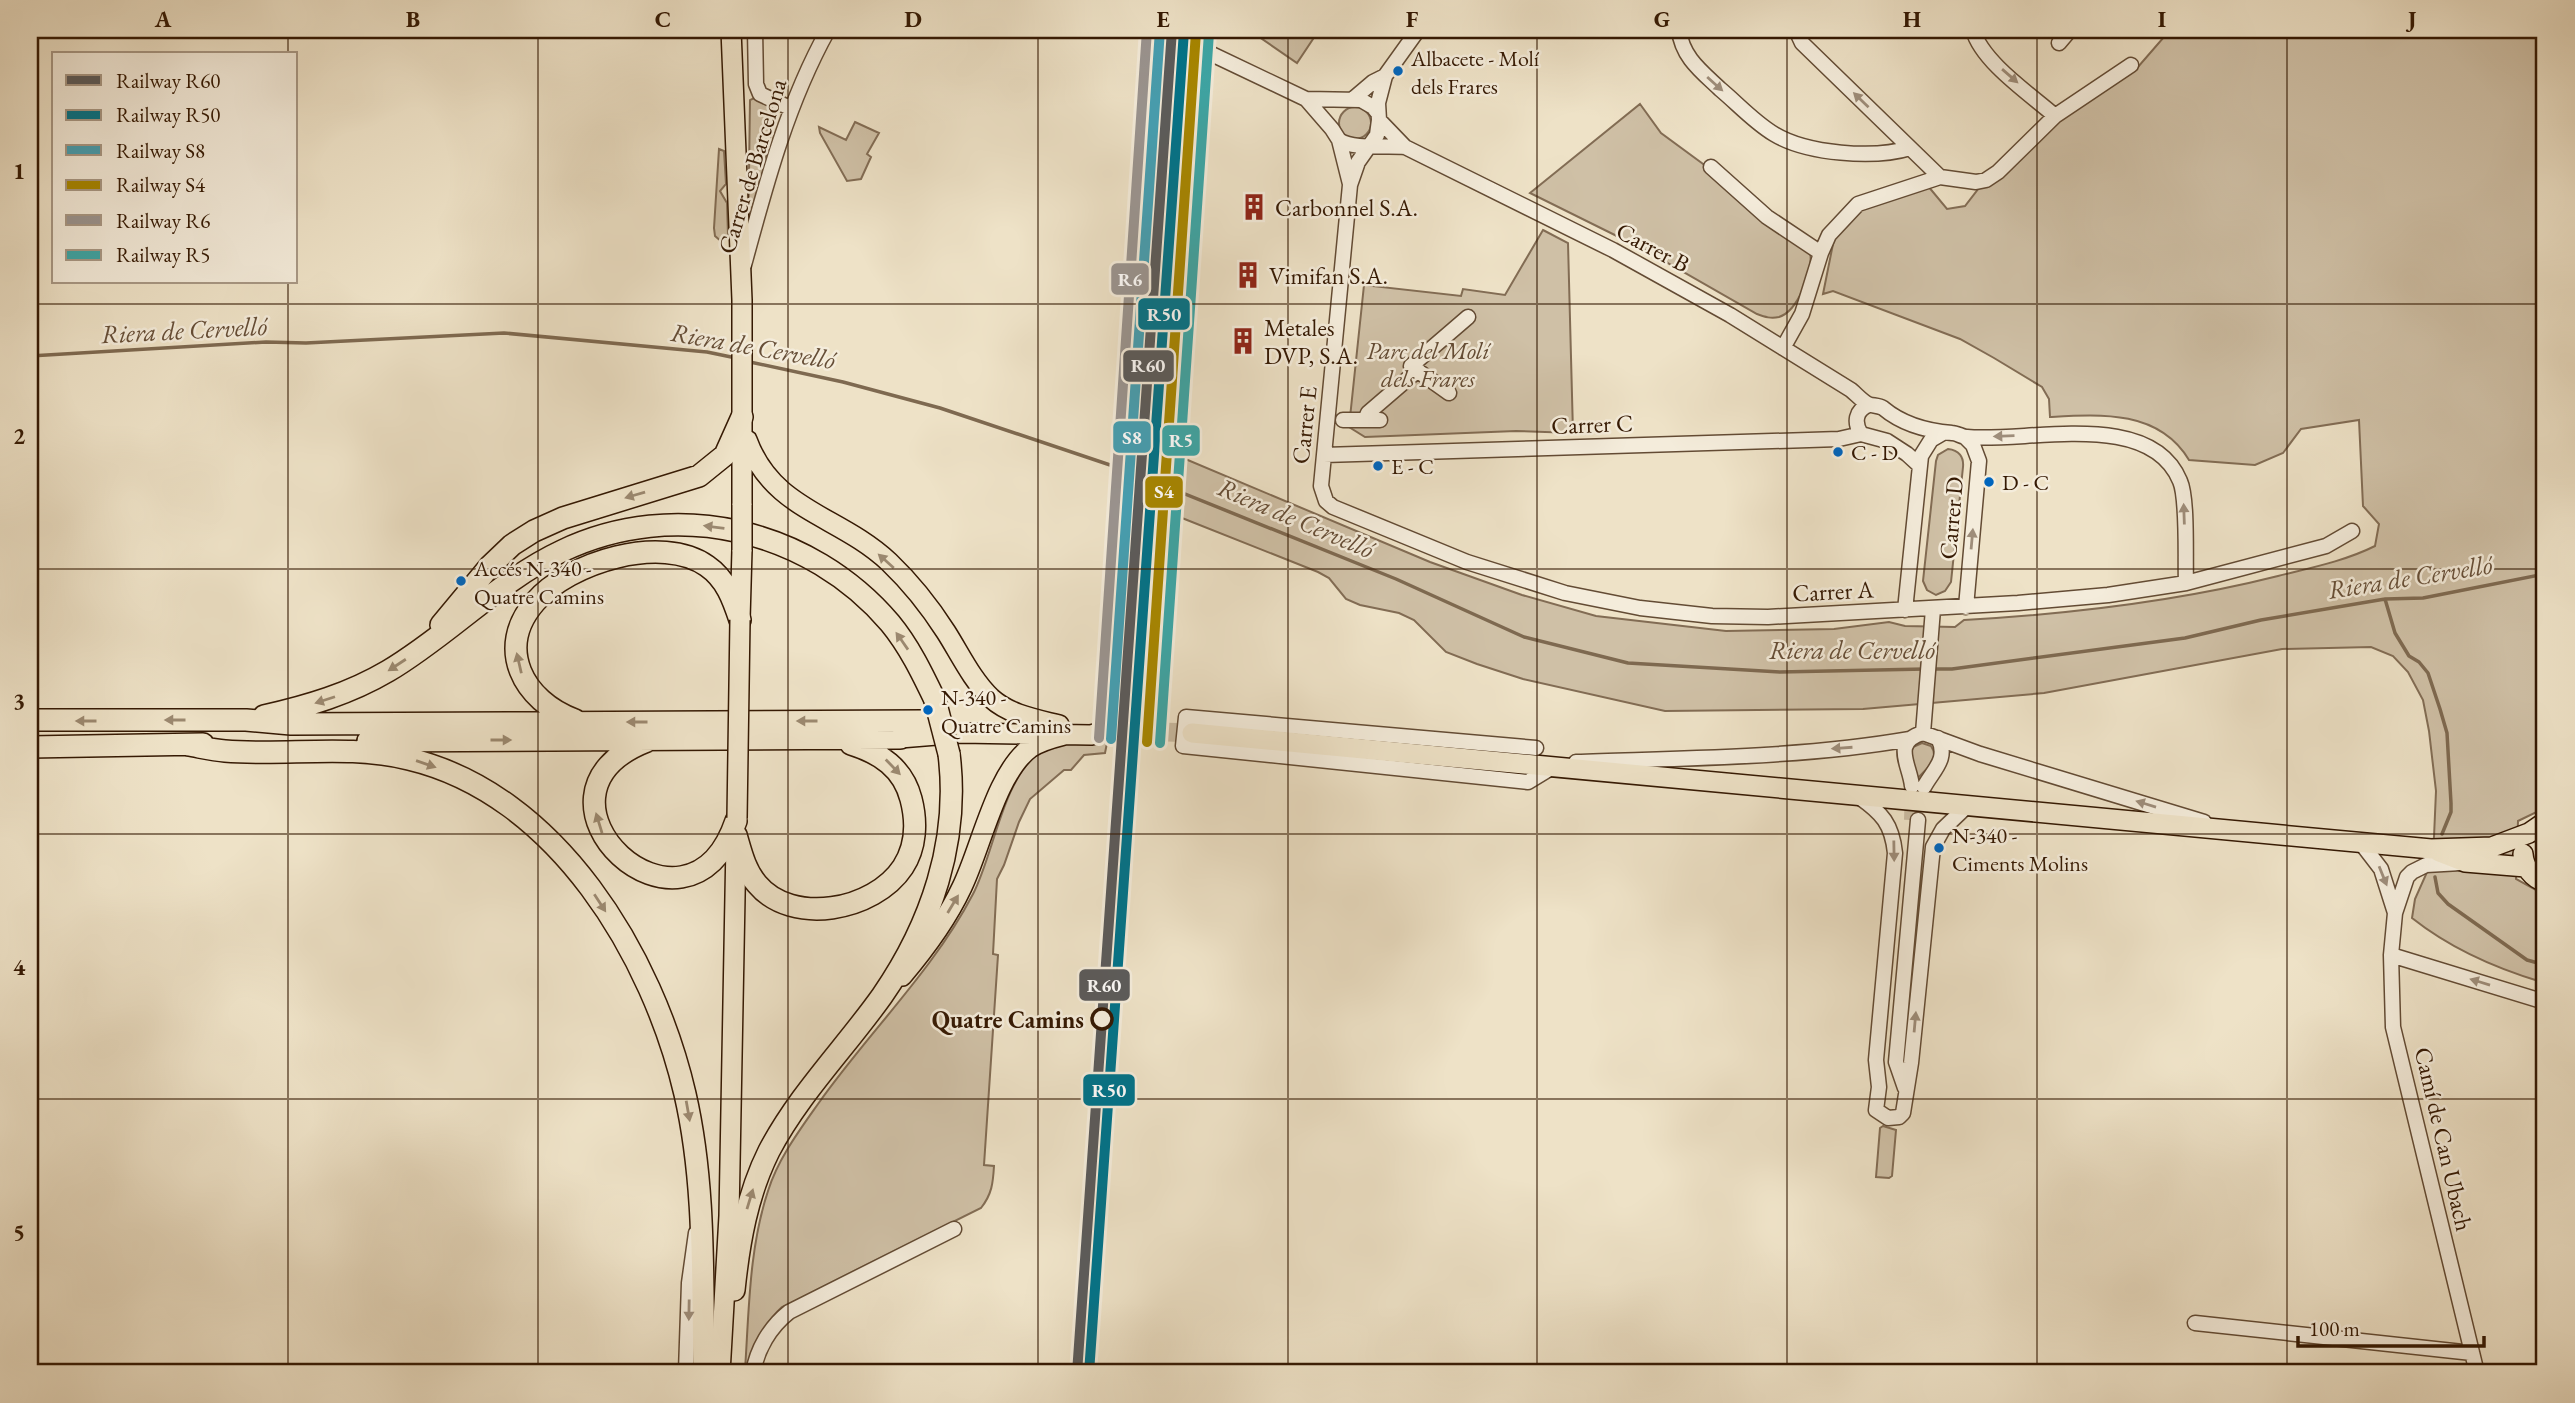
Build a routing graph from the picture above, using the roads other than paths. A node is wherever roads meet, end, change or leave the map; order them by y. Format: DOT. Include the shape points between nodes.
graph roads {
  1 [pos="827,30"];
  2 [pos="1418,30"];
  3 [pos="1679,30"];
  4 [pos="1796,30"];
  5 [pos="1973,30"];
  6 [pos="2070,30"];
  7 [pos="1174,33"];
  8 [pos="736,36"];
  9 [pos="2059,43"];
  10 [pos="2131,65"];
  11 [pos="1385,76"];
  12 [pos="1306,99"];
  13 [pos="1349,100"];
  14 [pos="790,108"];
  15 [pos="2055,116"];
  16 [pos="1379,117"];
  17 [pos="1335,134"];
  18 [pos="1368,145"];
  19 [pos="1405,147"];
  20 [pos="1910,148"];
  21 [pos="1711,167"];
  22 [pos="1940,177"];
  23 [pos="1350,185"];
  24 [pos="1821,253"];
  25 [pos="741,278"];
  26 [pos="1468,317"];
  27 [pos="1783,348"];
  28 [pos="1418,370"];
  29 [pos="1449,393"];
  30 [pos="1869,405"];
  31 [pos="1887,414"];
  32 [pos="743,415"];
  33 [pos="1343,420"];
  34 [pos="1364,420"];
  35 [pos="1380,420"];
  36 [pos="1943,433"];
  37 [pos="1861,434"];
  38 [pos="1965,437"];
  39 [pos="1879,438"];
  40 [pos="1324,455"];
  41 [pos="1919,465"];
  42 [pos="1326,501"];
  43 [pos="2352,531"];
  44 [pos="2186,583"];
  45 [pos="1966,607"];
  46 [pos="1905,610"];
  47 [pos="1933,615"];
  48 [pos="740,620"];
  49 [pos="424,647"];
  50 [pos="30,720"];
  51 [pos="246,720"];
  52 [pos="925,721"];
  53 [pos="583,723"];
  54 [pos="1062,730"];
  55 [pos="1192,733"];
  56 [pos="1916,736"];
  57 [pos="832,738"];
  58 [pos="900,738"];
  59 [pos="1937,738"];
  60 [pos="653,739"];
  61 [pos="188,745"];
  62 [pos="30,747"];
  63 [pos="1536,748"];
  64 [pos="1511,764"];
  65 [pos="1551,768"];
  66 [pos="1859,797"];
  67 [pos="1966,807"];
  68 [pos="736,827"];
  69 [pos="2537,828"];
  70 [pos="2235,831"];
  71 [pos="2361,843"];
  72 [pos="2423,854"];
  73 [pos="2526,867"];
  74 [pos="2545,882"];
  75 [pos="2395,913"];
  76 [pos="2390,956"];
  77 [pos="881,996"];
  78 [pos="2545,1002"];
  79 [pos="1878,1087"];
  80 [pos="1906,1090"];
  81 [pos="729,1216"];
  82 [pos="954,1229"];
  83 [pos="734,1290"];
  84 [pos="2195,1323"];
  85 [pos="2472,1353"];
  86 [pos="567,1373"];
  87 [pos="601,1373"];
  88 [pos="648,1373"];
  89 [pos="692,1373"];
  90 [pos="720,1373"];
  91 [pos="730,1373"];
  92 [pos="753,1373"];
  93 [pos="2477,1373"];
  1 -- 14 [label="street, Carrer de Barcelona"];
  2 -- 11 [label="street"];
  3 -- 20 [label="street, one-way" via="1684,53 1697,68 1775,135 1857,153"];
  20 -- 4 [label="street, one-way" via="1802,43"];
  5 -- 15 [label="street, one-way" via="1987,56"];
  6 -- 9 [label="street"];
  7 -- 12 [label="street"];
  8 -- 14 [label="street" via="760,94"];
  8 -- 25 [label="main road"];
  10 -- 15 [label="street"];
  11 -- 13 [label="street"];
  11 -- 16 [label="street"];
  12 -- 13 [label="street"];
  12 -- 17 [label="street"];
  13 -- 16 [label="street" via="1368,103"];
  13 -- 17 [label="street" via="1335,112"];
  14 -- 25 [label="street, Carrer de Barcelona"];
  15 -- 22 [label="street" via="1986,180"];
  16 -- 18 [label="street" via="1377,135"];
  16 -- 19 [label="street, Carrer B"];
  17 -- 18 [label="street" via="1352,147"];
  17 -- 23 [label="street, Carrer E"];
  18 -- 19 [label="street, Carrer B"];
  18 -- 23 [label="street, Carrer E"];
  19 -- 27 [label="street, Carrer B" via="1613,250"];
  20 -- 22 [label="street"];
  21 -- 24 [label="street" via="1767,217"];
  22 -- 24 [label="street" via="1858,204 1829,235"];
  23 -- 40 [label="street, Carrer E"];
  24 -- 27 [label="street" via="1802,314"];
  25 -- 32 [label="main road"];
  26 -- 28 [label="street" via="1411,366"];
  27 -- 30 [label="street, Carrer B"];
  28 -- 29 [label="street"];
  28 -- 34 [label="street"];
  30 -- 31 [label="street, Carrer B"];
  30 -- 37 [label="street" via="1856,419"];
  31 -- 36 [label="street, Carrer B"];
  31 -- 39 [label="street" via="1888,428"];
  32 -- 48 [label="main road, bridge"];
  32 -- 49 [label="highway, one-way" via="724,454 699,476 563,518 512,545 477,580"];
  54 -- 32 [label="main road, one-way" via="992,699 915,590 869,547 773,485 757,464"];
  33 -- 34 [label="street"];
  34 -- 35 [label="street"];
  36 -- 38 [label="street, Carrer B"];
  36 -- 41 [label="street, Carrer D" via="1927,444"];
  37 -- 39 [label="street"];
  37 -- 40 [label="street, Carrer C" via="1839,439"];
  44 -- 38 [label="street, Carrer B, one-way" via="2181,483 2157,453 2127,439 2095,434"];
  45 -- 38 [label="street, Carrer D, one-way" via="1979,461"];
  39 -- 41 [label="street"];
  40 -- 42 [label="street, Carrer E" via="1321,486"];
  41 -- 46 [label="street, Carrer D"];
  42 -- 46 [label="street, Carrer A" via="1467,562 1603,601 1712,616"];
  43 -- 44 [label="street, Carrer A" via="2326,546"];
  44 -- 45 [label="street, Carrer A"];
  45 -- 47 [label="street, Carrer A"];
  46 -- 47 [label="street, Carrer A"];
  47 -- 56 [label="street" via="1924,718"];
  53 -- 48 [label="highway, one-way" via="538,699 517,660 518,634 528,610 557,583 602,562 652,552 689,557 720,577"];
  48 -- 68 [label="main road, bridge"];
  49 -- 51 [label="highway, one-way" via="349,692"];
  77 -- 49 [label="highway, one-way, bridge" via="917,934 943,866 951,819 949,754 935,700 906,645 874,606 835,572 790,547 749,533 714,526 637,527 563,550 517,576"];
  51 -- 50 [label="highway, one-way"];
  51 -- 53 [label="highway" via="291,724"];
  52 -- 53 [label="highway, one-way"];
  52 -- 54 [label="main road"];
  54 -- 58 [label="main road"];
  77 -- 54 [label="main road, one-way" via="920,954 955,901 1014,764 1036,744"];
  55 -- 64 [label="main road"];
  56 -- 59 [label="street"];
  56 -- 59 [label="street" via="1904,755 1918,787 1942,758"];
  56 -- 64 [label="street, one-way" via="1868,746 1700,758"];
  57 -- 58 [label="highway"];
  57 -- 60 [label="highway"];
  57 -- 68 [label="highway, one-way" via="876,753 898,771 909,792 913,844 894,877 874,892 834,907 790,906 767,894 751,877"];
  70 -- 59 [label="street, one-way"];
  61 -- 60 [label="highway, one-way"];
  68 -- 60 [label="highway, one-way" via="719,856 691,874 653,875 630,865 608,844 597,820 595,798 603,774 619,756"];
  61 -- 62 [label="highway"];
  61 -- 89 [label="highway, one-way" via="224,751 358,752 411,759 491,794 569,861 624,940 649,987 685,1094 700,1218"];
  63 -- 65 [label="street" via="1186,717 1183,746 1528,782"];
  64 -- 65 [label="main road"];
  65 -- 66 [label="main road"];
  66 -- 67 [label="main road"];
  66 -- 79 [label="street, one-way" via="1885,820 1895,853 1876,1060"];
  67 -- 70 [label="main road"];
  80 -- 67 [label="street, one-way" via="1930,858 1937,838"];
  68 -- 81 [label="main road"];
  69 -- 72 [label="main road" via="2492,847"];
  69 -- 73 [label="main road" via="2524,844"];
  70 -- 71 [label="main road"];
  71 -- 72 [label="main road"];
  71 -- 75 [label="street, Camí de Can Ubach, one-way" via="2381,869"];
  72 -- 73 [label="main road"];
  72 -- 75 [label="street, Camí de Can Ubach" via="2407,877"];
  73 -- 74 [label="main road"];
  75 -- 76 [label="street, Camí de Can Ubach"];
  78 -- 76 [label="street, one-way"];
  76 -- 85 [label="street, Camí de Can Ubach" via="2393,1027"];
  83 -- 77 [label="highway, one-way" via="745,1218 769,1153 807,1092"];
  79 -- 80 [label="street" via="1877,1110 1888,1118 1903,1113"];
  79 -- 80 [label="street" via="1889,1061 1915,820 1896,1062"];
  81 -- 83 [label="main road"];
  81 -- 90 [label="main road"];
  82 -- 92 [label="street" via="789,1312 767,1337"];
  83 -- 91 [label="main road"];
  84 -- 85 [label="street"];
  85 -- 93 [label="street, Camí de Can Ubach"];
  86 -- 87 [label="street"];
  88 -- 89 [label="street"];
}
